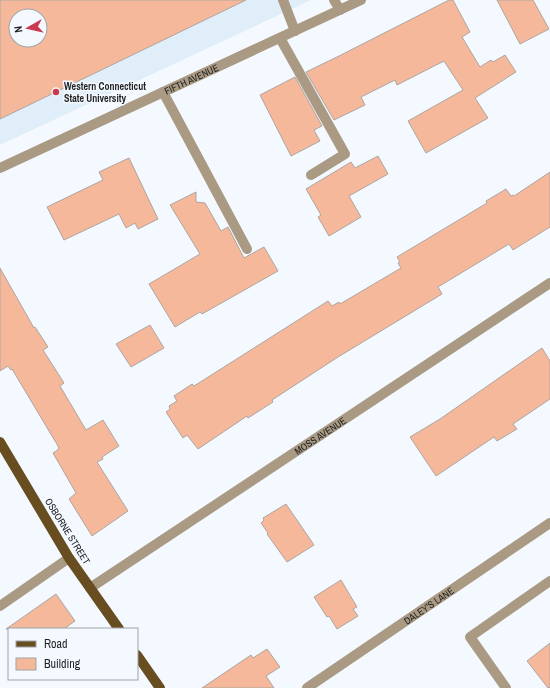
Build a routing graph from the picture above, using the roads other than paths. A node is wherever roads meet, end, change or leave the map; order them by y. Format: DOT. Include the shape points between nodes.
graph roads {
  1 [pos="282,0"];
  2 [pos="334,0"];
  3 [pos="361,0"];
  4 [pos="340,10"];
  5 [pos="295,31"];
  6 [pos="280,38"];
  7 [pos="163,92"];
  8 [pos="0,168"];
  9 [pos="311,175"];
  10 [pos="247,249"];
  11 [pos="550,283"];
  12 [pos="0,442"];
  13 [pos="550,523"];
  14 [pos="69,558"];
  15 [pos="550,581"];
  16 [pos="90,588"];
  17 [pos="0,606"];
  18 [pos="118,628"];
  19 [pos="138,656"];
  20 [pos="160,688"];
  21 [pos="307,688"];
  22 [pos="506,688"];
  1 -- 5 [label="street"];
  2 -- 4 [label="street"];
  3 -- 4 [label="street, FIFTH AVENUE"];
  4 -- 5 [label="street, FIFTH AVENUE"];
  5 -- 6 [label="street, FIFTH AVENUE"];
  6 -- 7 [label="street, FIFTH AVENUE"];
  6 -- 9 [label="street" via="345,154"];
  7 -- 8 [label="street, FIFTH AVENUE"];
  7 -- 10 [label="street"];
  11 -- 16 [label="street, MOSS AVENUE"];
  12 -- 14 [label="main road, OSBORNE STREET"];
  13 -- 21 [label="street, DALEY'S LANE"];
  14 -- 16 [label="main road, OSBORNE STREET"];
  14 -- 17 [label="street"];
  15 -- 22 [label="street" via="470,637"];
  16 -- 18 [label="main road, OSBORNE STREET"];
  19 -- 20 [label="main road"];
}
